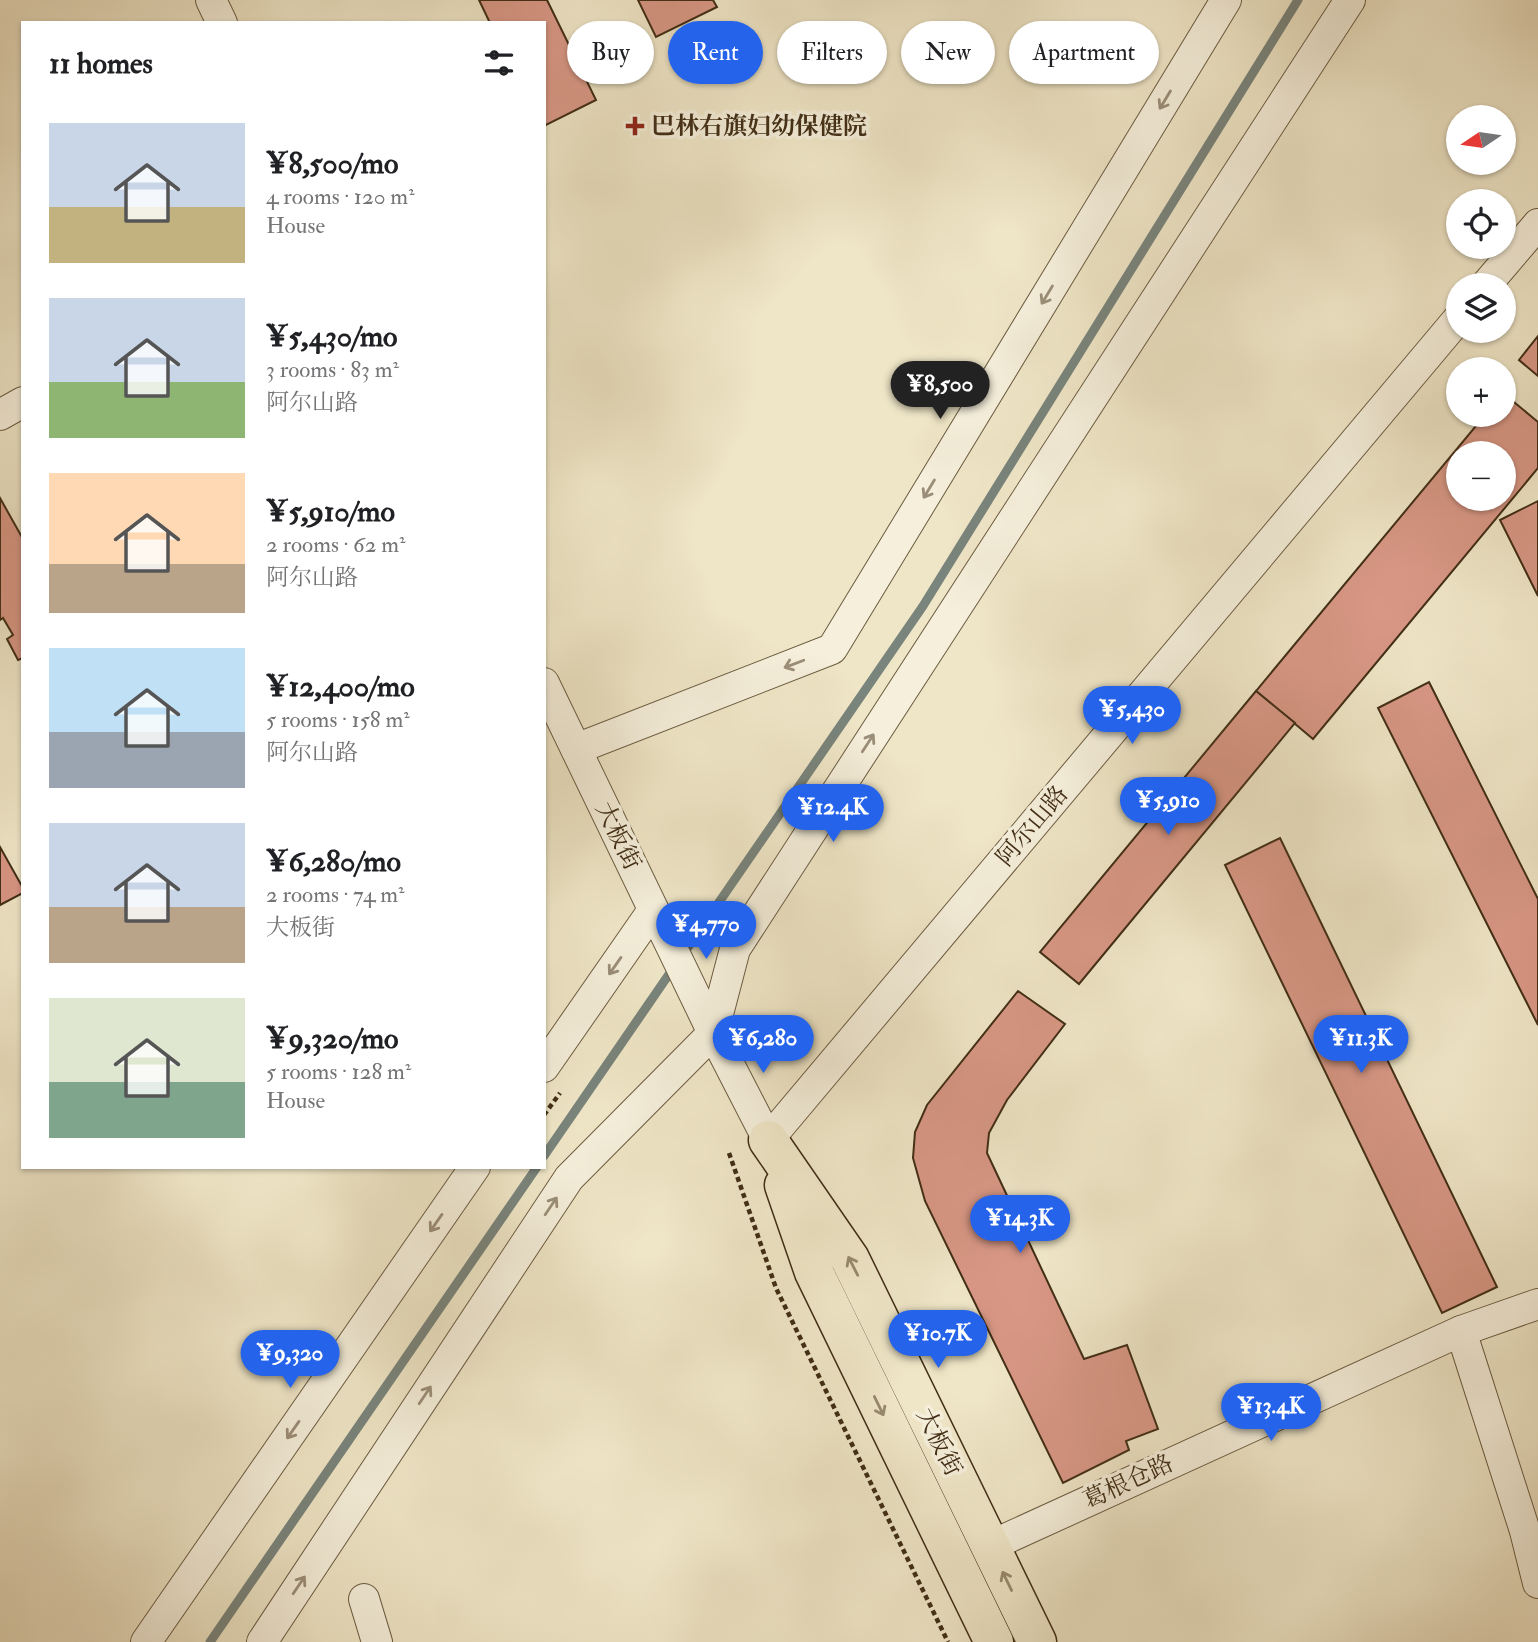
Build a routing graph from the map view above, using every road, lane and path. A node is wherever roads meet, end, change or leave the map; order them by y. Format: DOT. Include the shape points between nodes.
graph roads {
  1 [pos="211,0"];
  2 [pos="1226,0"];
  3 [pos="1350,0"];
  4 [pos="221,21"];
  5 [pos="1538,224"];
  6 [pos="1496,273"];
  7 [pos="1446,333"];
  8 [pos="21,403"];
  9 [pos="0,415"];
  10 [pos="546,687"];
  11 [pos="576,749"];
  12 [pos="653,910"];
  13 [pos="713,1033"];
  14 [pos="546,1065"];
  15 [pos="768,1140"];
  16 [pos="729,1153"];
  17 [pos="474,1169"];
  18 [pos="1538,1304"];
  19 [pos="1461,1331"];
  20 [pos="990,1546"];
  21 [pos="1538,1583"];
  22 [pos="365,1599"];
  23 [pos="146,1642"];
  24 [pos="261,1642"];
  25 [pos="377,1642"];
  26 [pos="948,1642"];
  27 [pos="994,1642"];
  28 [pos="1037,1642"];
  1 -- 4 [label="street"];
  2 -- 11 [label="street, one-way" via="832,649"];
  13 -- 3 [label="street, one-way" via="735,949"];
  5 -- 6 [label="street"];
  7 -- 15 [label="street, 阿尔山路"];
  8 -- 9 [label="street"];
  10 -- 11 [label="street, 大板街"];
  11 -- 12 [label="street, 大板街"];
  12 -- 13 [label="street, 大板街"];
  12 -- 14 [label="street, one-way"];
  13 -- 15 [label="street, 大板街"];
  24 -- 13 [label="street, one-way" via="569,1178"];
  20 -- 15 [label="main road, 大板街, one-way" via="850,1259"];
  15 -- 27 [label="main road, 大板街, one-way" via="814,1272"];
  16 -- 26 [label="path" via="776,1288"];
  17 -- 23 [label="street, one-way"];
  18 -- 19 [label="street, 葛根仓路"];
  19 -- 20 [label="street, 葛根仓路"];
  19 -- 21 [label="street"];
  28 -- 20 [label="main road, 大板街, one-way"];
  22 -- 25 [label="street"];
}
